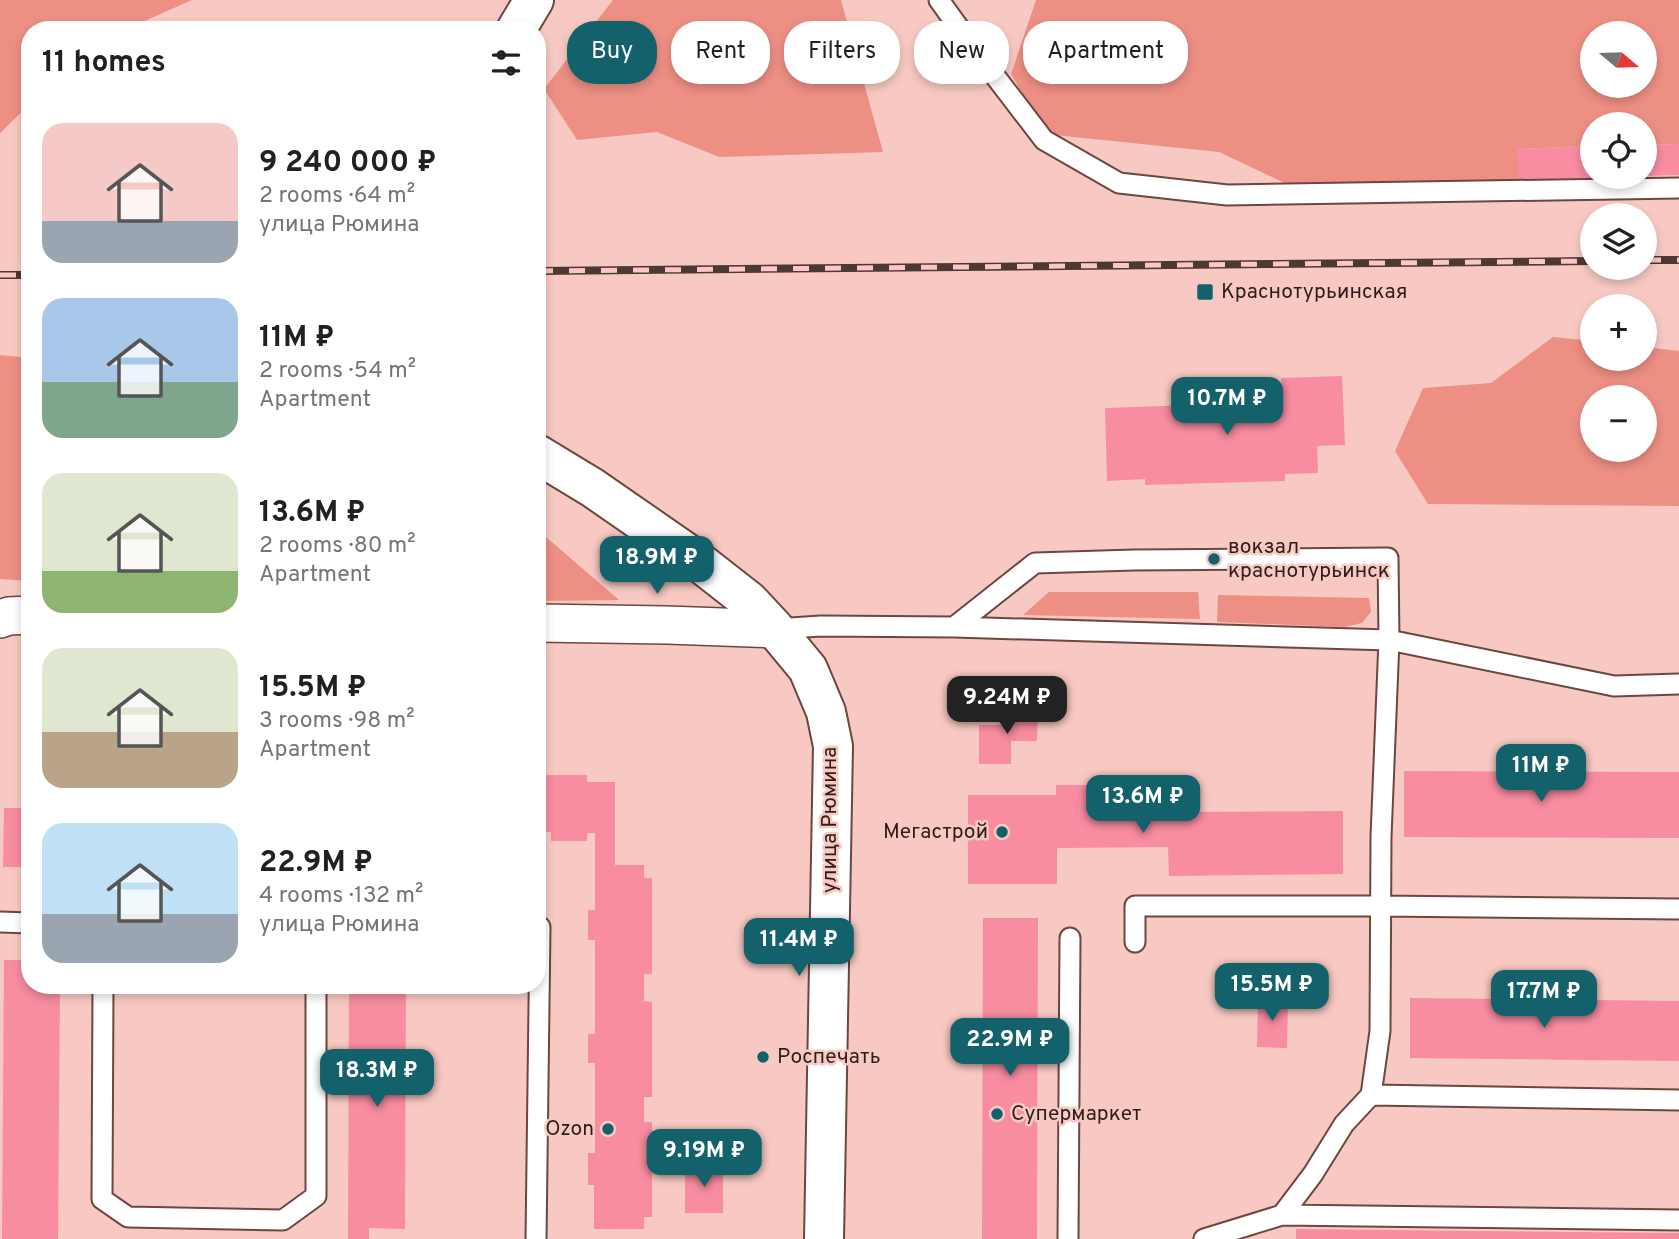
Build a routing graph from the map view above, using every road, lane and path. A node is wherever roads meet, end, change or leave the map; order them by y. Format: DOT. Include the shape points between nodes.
graph roads {
  1 [pos="534,0"];
  2 [pos="939,0"];
  3 [pos="521,21"];
  4 [pos="1679,188"];
  5 [pos="546,459"];
  6 [pos="21,615"];
  7 [pos="0,619"];
  8 [pos="546,623"];
  9 [pos="954,627"];
  10 [pos="775,629"];
  11 [pos="1389,640"];
  12 [pos="1679,684"];
  13 [pos="1381,905"];
  14 [pos="1679,909"];
  15 [pos="0,922"];
  16 [pos="21,923"];
  17 [pos="1070,938"];
  18 [pos="1135,942"];
  19 [pos="103,994"];
  20 [pos="316,994"];
  21 [pos="539,994"];
  22 [pos="1371,1095"];
  23 [pos="1679,1100"];
  24 [pos="1282,1214"];
  25 [pos="1679,1220"];
  26 [pos="536,1239"];
  27 [pos="824,1239"];
  28 [pos="1068,1239"];
  29 [pos="1204,1239"];
  1 -- 3 [label="main road"];
  2 -- 4 [label="lane" via="1044,140 1119,183 1227,195"];
  5 -- 10 [label="main road, улица Рюмина" via="694,558 749,601"];
  6 -- 7 [label="street"];
  8 -- 10 [label="street"];
  9 -- 10 [label="lane"];
  9 -- 11 [label="lane"];
  9 -- 11 [label="lane" via="1035,563 1388,558"];
  10 -- 27 [label="main road, улица Рюмина" via="808,669 826,712 833,746"];
  11 -- 12 [label="lane" via="1614,686"];
  11 -- 13 [label="lane"];
  13 -- 14 [label="lane"];
  13 -- 18 [label="lane" via="1135,906"];
  13 -- 22 [label="lane" via="1380,1031"];
  15 -- 16 [label="lane"];
  17 -- 28 [label="lane"];
  19 -- 20 [label="lane" via="102,1199 128,1217 283,1220 316,1196"];
  21 -- 26 [label="lane"];
  22 -- 23 [label="lane"];
  22 -- 24 [label="lane" via="1343,1124"];
  24 -- 25 [label="lane"];
  24 -- 29 [label="lane"];
}
